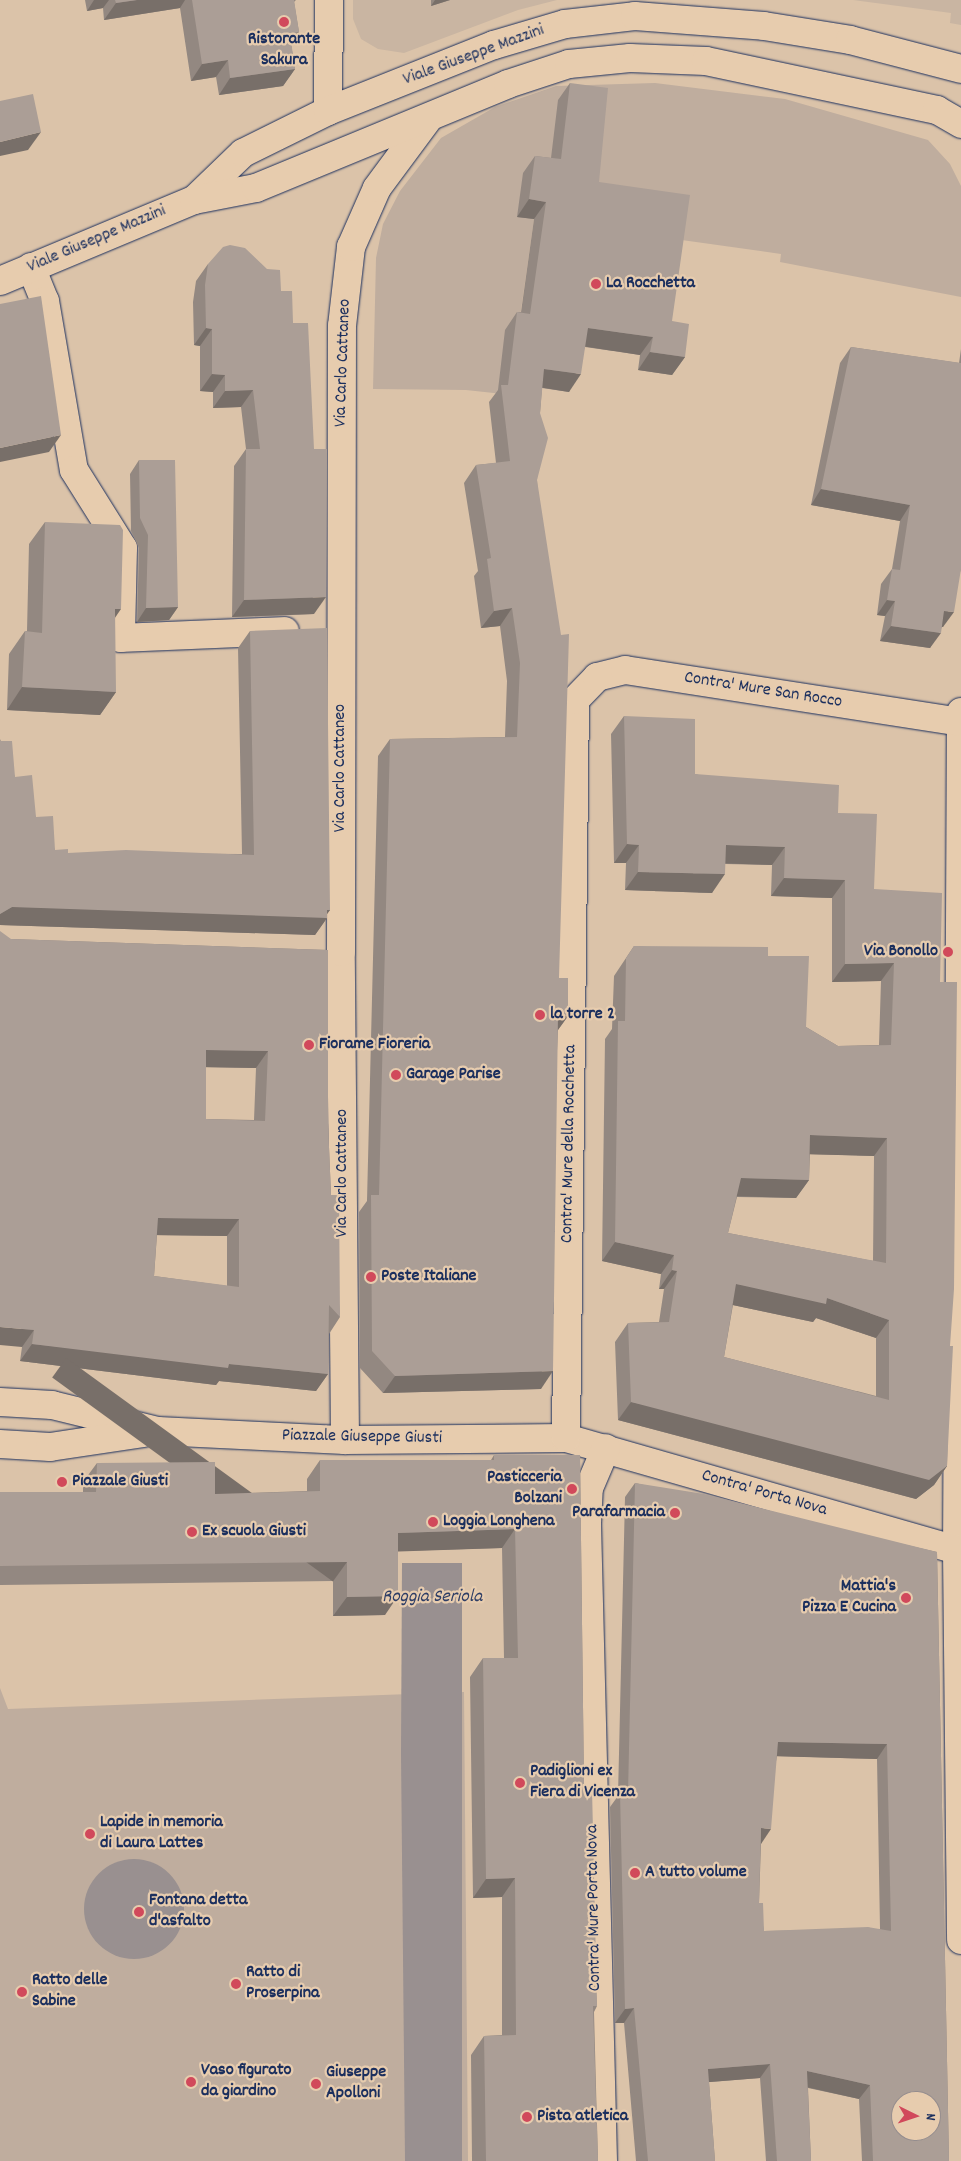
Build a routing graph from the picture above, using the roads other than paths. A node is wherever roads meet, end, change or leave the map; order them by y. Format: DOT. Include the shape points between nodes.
graph roads {
  1 [pos="329,0"];
  2 [pos="961,69"];
  3 [pos="328,111"];
  4 [pos="428,119"];
  5 [pos="961,124"];
  6 [pos="194,200"];
  7 [pos="31,267"];
  8 [pos="0,281"];
  9 [pos="341,628"];
  10 [pos="575,700"];
  11 [pos="960,718"];
  12 [pos="312,951"];
  13 [pos="341,952"];
  14 [pos="0,1402"];
  15 [pos="158,1431"];
  16 [pos="566,1438"];
  17 [pos="344,1440"];
  18 [pos="0,1444"];
  19 [pos="606,1448"];
  20 [pos="959,1551"];
  21 [pos="961,1940"];
  22 [pos="603,2161"];
  1 -- 3 [label="street"];
  2 -- 3 [label="street, Viale Giuseppe Mazzini" via="850,40 764,26 636,16 565,24 494,45"];
  3 -- 6 [label="street, Viale Giuseppe Mazzini" via="243,153"];
  4 -- 5 [label="street, Viale Giuseppe Mazzini" via="508,84 569,64 630,58 706,61 937,110"];
  4 -- 6 [label="street, Viale Giuseppe Mazzini" via="256,188"];
  4 -- 9 [label="street, Via Carlo Cattaneo" via="377,188 351,248 342,326"];
  6 -- 7 [label="street, Viale Giuseppe Mazzini"];
  7 -- 8 [label="street, Viale Giuseppe Mazzini"];
  7 -- 9 [label="street" via="45,301 74,470 123,548 121,638"];
  9 -- 13 [label="street, Via Carlo Cattaneo"];
  10 -- 11 [label="street, Contra' Mure San Rocco" via="597,677 625,670"];
  10 -- 16 [label="street, Contra' Mure della Rocchetta"];
  11 -- 20 [label="street"];
  12 -- 13 [label="street"];
  13 -- 17 [label="street, Via Carlo Cattaneo"];
  14 -- 15 [label="street, Piazzale Giuseppe Giusti" via="52,1405"];
  15 -- 17 [label="street, Piazzale Giuseppe Giusti"];
  15 -- 18 [label="street, Piazzale Giuseppe Giusti" via="50,1447"];
  16 -- 17 [label="street, Piazzale Giuseppe Giusti"];
  16 -- 19 [label="street, Contra' Porta Nova"];
  19 -- 20 [label="street, Contra' Porta Nova"];
  19 -- 22 [label="street, Contra' Mure Porta Nova" via="589,1488 587,1523"];
  20 -- 21 [label="street"];
}
